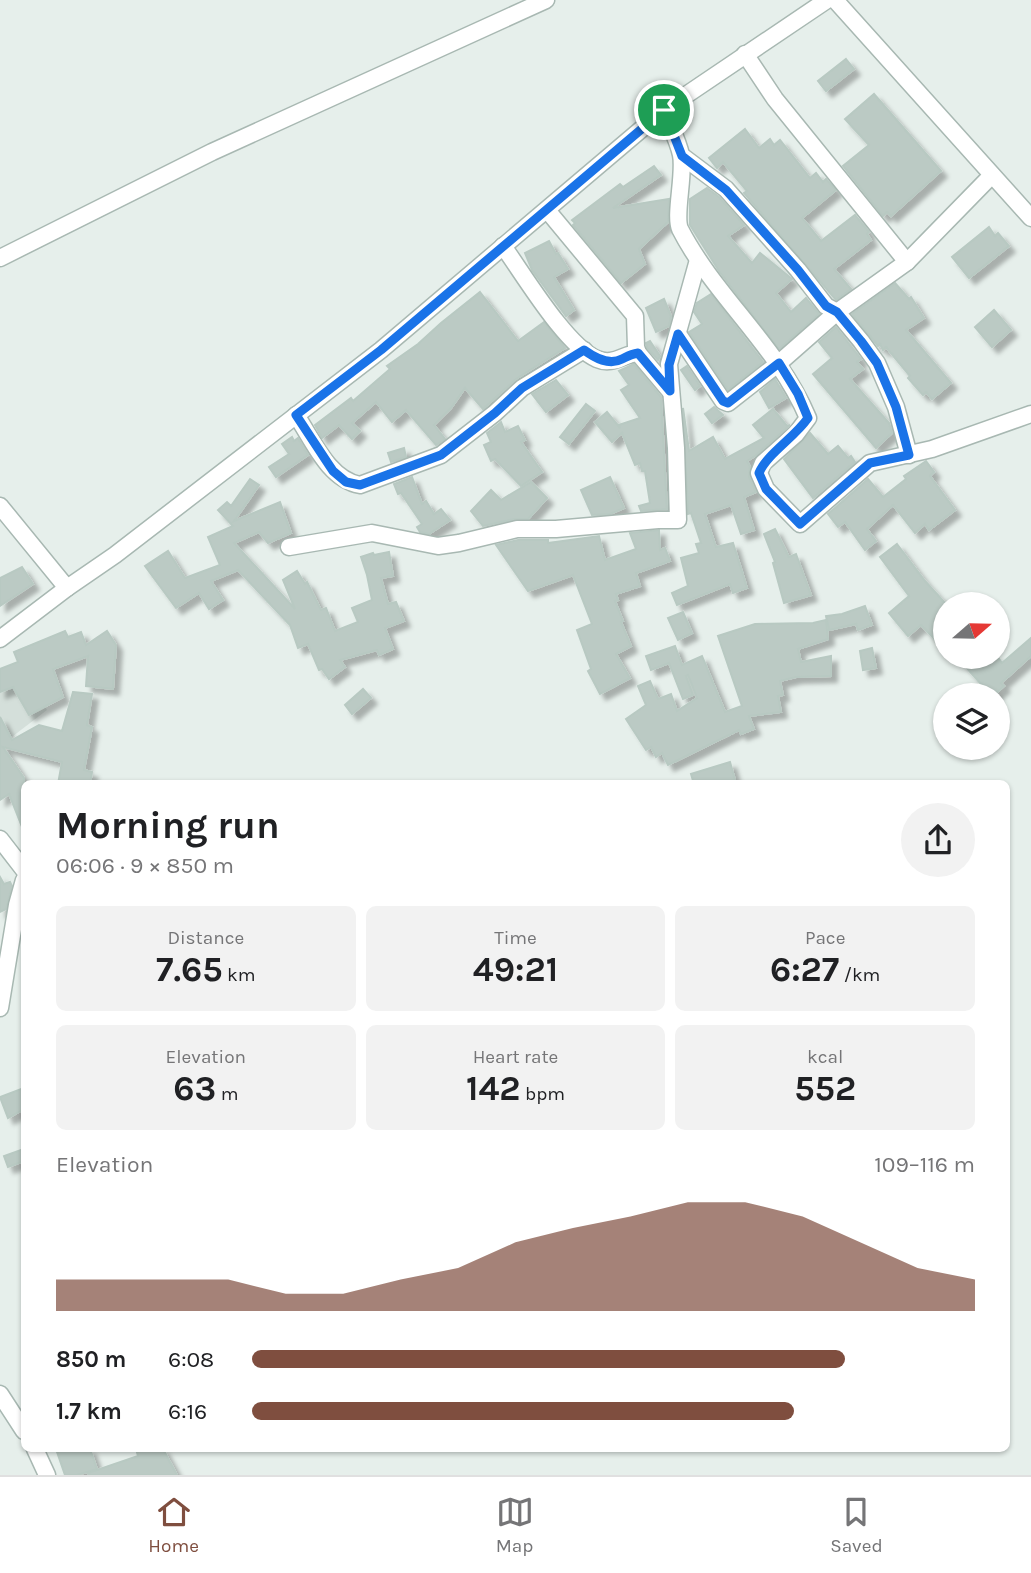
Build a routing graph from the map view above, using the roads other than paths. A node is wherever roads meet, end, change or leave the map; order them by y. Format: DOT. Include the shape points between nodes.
graph roads {
  1 [pos="546,0"];
  2 [pos="827,0"];
  3 [pos="835,0"];
  4 [pos="745,54"];
  5 [pos="664,110"];
  6 [pos="682,156"];
  7 [pos="992,175"];
  8 [pos="547,209"];
  9 [pos="1031,218"];
  10 [pos="503,246"];
  11 [pos="0,258"];
  12 [pos="698,260"];
  13 [pos="907,262"];
  14 [pos="837,312"];
  15 [pos="678,334"];
  16 [pos="584,350"];
  17 [pos="638,353"];
  18 [pos="779,363"];
  19 [pos="670,391"];
  20 [pos="1031,414"];
  21 [pos="296,415"];
  22 [pos="909,455"];
  23 [pos="0,506"];
  24 [pos="6,522"];
  25 [pos="289,547"];
  26 [pos="67,588"];
  27 [pos="0,639"];
  28 [pos="0,839"];
  29 [pos="21,866"];
  30 [pos="21,894"];
  31 [pos="0,1008"];
  32 [pos="0,1394"];
  33 [pos="21,1426"];
  34 [pos="36,1452"];
  35 [pos="47,1475"];
  1 -- 11 [label="street" via="212,152"];
  2 -- 4 [label="street"];
  3 -- 7 [label="street"];
  4 -- 5 [label="street"];
  4 -- 13 [label="street" via="775,99"];
  5 -- 6 [label="street"];
  5 -- 8 [label="street"];
  6 -- 12 [label="street" via="678,225"];
  6 -- 14 [label="street" via="726,190 826,306"];
  7 -- 9 [label="street"];
  7 -- 13 [label="street"];
  8 -- 10 [label="street"];
  8 -- 17 [label="street" via="635,316"];
  10 -- 16 [label="street" via="564,331"];
  10 -- 21 [label="street"];
  12 -- 15 [label="street"];
  12 -- 18 [label="street"];
  13 -- 14 [label="street"];
  14 -- 18 [label="street"];
  14 -- 22 [label="street" via="877,363"];
  15 -- 18 [label="street" via="728,403"];
  15 -- 19 [label="street" via="669,365"];
  16 -- 17 [label="street" via="608,361"];
  16 -- 21 [label="street" via="522,388 441,455 360,485 346,482 333,471"];
  17 -- 19 [label="street"];
  18 -- 22 [label="street" via="808,418 763,463 759,473 766,489 800,524 870,463"];
  19 -- 25 [label="street" via="678,520 517,529 438,546 372,533"];
  20 -- 22 [label="street"];
  21 -- 26 [label="street"];
  23 -- 24 [label="street"];
  24 -- 26 [label="street"];
  26 -- 27 [label="street"];
  28 -- 29 [label="street"];
  30 -- 31 [label="street"];
  32 -- 33 [label="street"];
  34 -- 35 [label="street"];
}
